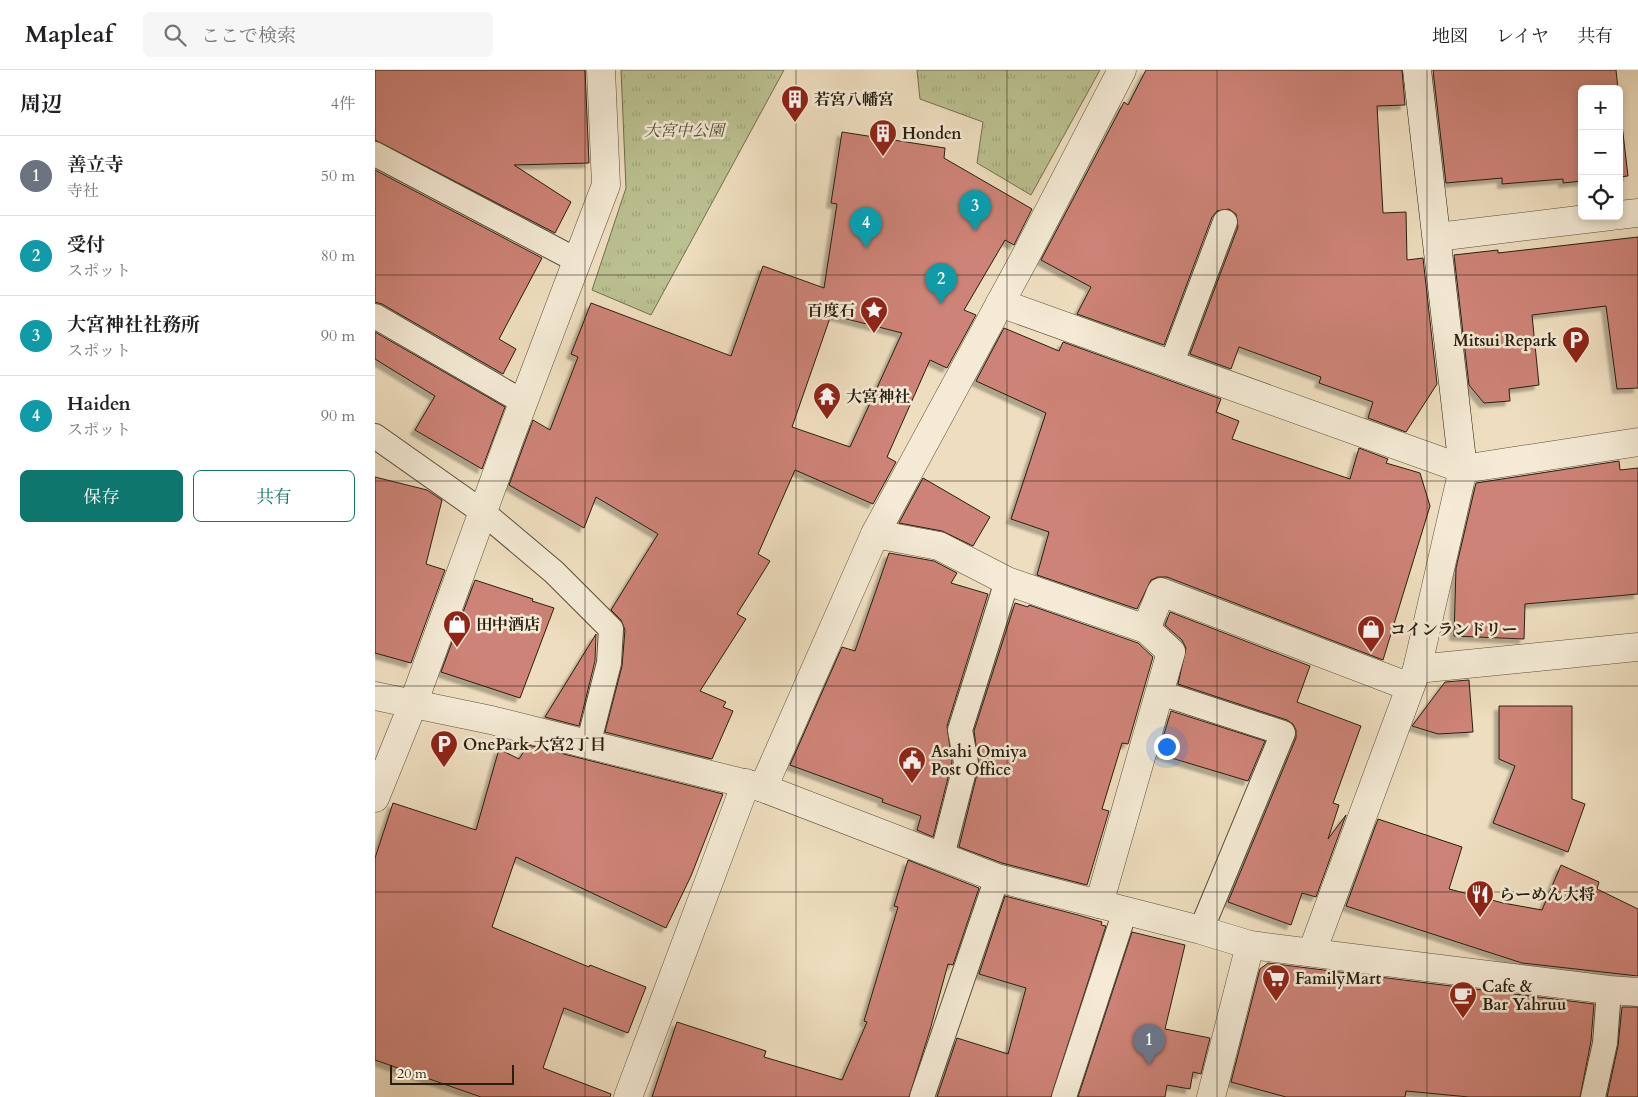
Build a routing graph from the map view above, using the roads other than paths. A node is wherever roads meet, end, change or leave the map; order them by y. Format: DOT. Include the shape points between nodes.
graph roads {
  1 [pos="601,70"];
  2 [pos="1122,70"];
  3 [pos="1417,70"];
  4 [pos="375,154"];
  5 [pos="1638,213"];
  6 [pos="1623,215"];
  7 [pos="1579,220"];
  8 [pos="1225,222"];
  9 [pos="1437,238"];
  10 [pos="576,260"];
  11 [pos="1000,304"];
  12 [pos="375,316"];
  13 [pos="1171,365"];
  14 [pos="523,402"];
  15 [pos="375,436"];
  16 [pos="1638,442"];
  17 [pos="1463,468"];
  18 [pos="485,512"];
  19 [pos="875,534"];
  20 [pos="1007,581"];
  21 [pos="1146,629"];
  22 [pos="1638,647"];
  23 [pos="1414,678"];
  24 [pos="1161,693"];
  25 [pos="375,696"];
  26 [pos="413,704"];
  27 [pos="588,745"];
  28 [pos="754,785"];
  29 [pos="375,798"];
  30 [pos="942,856"];
  31 [pos="997,878"];
  32 [pos="1112,908"];
  33 [pos="1201,930"];
  34 [pos="1250,945"];
  35 [pos="1312,952"];
  36 [pos="1609,990"];
  37 [pos="1638,992"];
  38 [pos="628,1097"];
  39 [pos="922,1097"];
  40 [pos="1065,1097"];
  41 [pos="1211,1097"];
  42 [pos="1593,1097"];
  1 -- 10 [label="street" via="607,185"];
  2 -- 11 [label="street"];
  3 -- 9 [label="street"];
  4 -- 10 [label="lane"];
  5 -- 6 [label="street"];
  7 -- 9 [label="street"];
  8 -- 13 [label="lane"];
  9 -- 17 [label="street"];
  10 -- 14 [label="street"];
  11 -- 13 [label="street"];
  11 -- 19 [label="street"];
  12 -- 14 [label="lane"];
  13 -- 17 [label="street"];
  14 -- 18 [label="street"];
  15 -- 18 [label="lane"];
  16 -- 17 [label="street"];
  17 -- 23 [label="street"];
  18 -- 26 [label="street"];
  18 -- 27 [label="lane" via="554,572 611,629 609,663"];
  19 -- 20 [label="street" via="939,546"];
  19 -- 28 [label="street"];
  20 -- 21 [label="street"];
  20 -- 30 [label="lane" via="960,730 966,763"];
  21 -- 23 [label="street" via="1161,592"];
  21 -- 24 [label="street" via="1171,652"];
  22 -- 23 [label="street"];
  23 -- 35 [label="street"];
  24 -- 32 [label="street"];
  24 -- 33 [label="lane" via="1283,732"];
  25 -- 26 [label="street"];
  26 -- 27 [label="street"];
  26 -- 29 [label="street"];
  27 -- 28 [label="street"];
  28 -- 30 [label="street"];
  28 -- 38 [label="street"];
  30 -- 31 [label="street"];
  31 -- 32 [label="street"];
  31 -- 39 [label="lane"];
  32 -- 33 [label="street"];
  32 -- 40 [label="lane"];
  33 -- 34 [label="street"];
  34 -- 35 [label="street"];
  34 -- 41 [label="street"];
  35 -- 36 [label="street"];
  36 -- 37 [label="street"];
  36 -- 42 [label="lane" via="1605,1043"];
}
